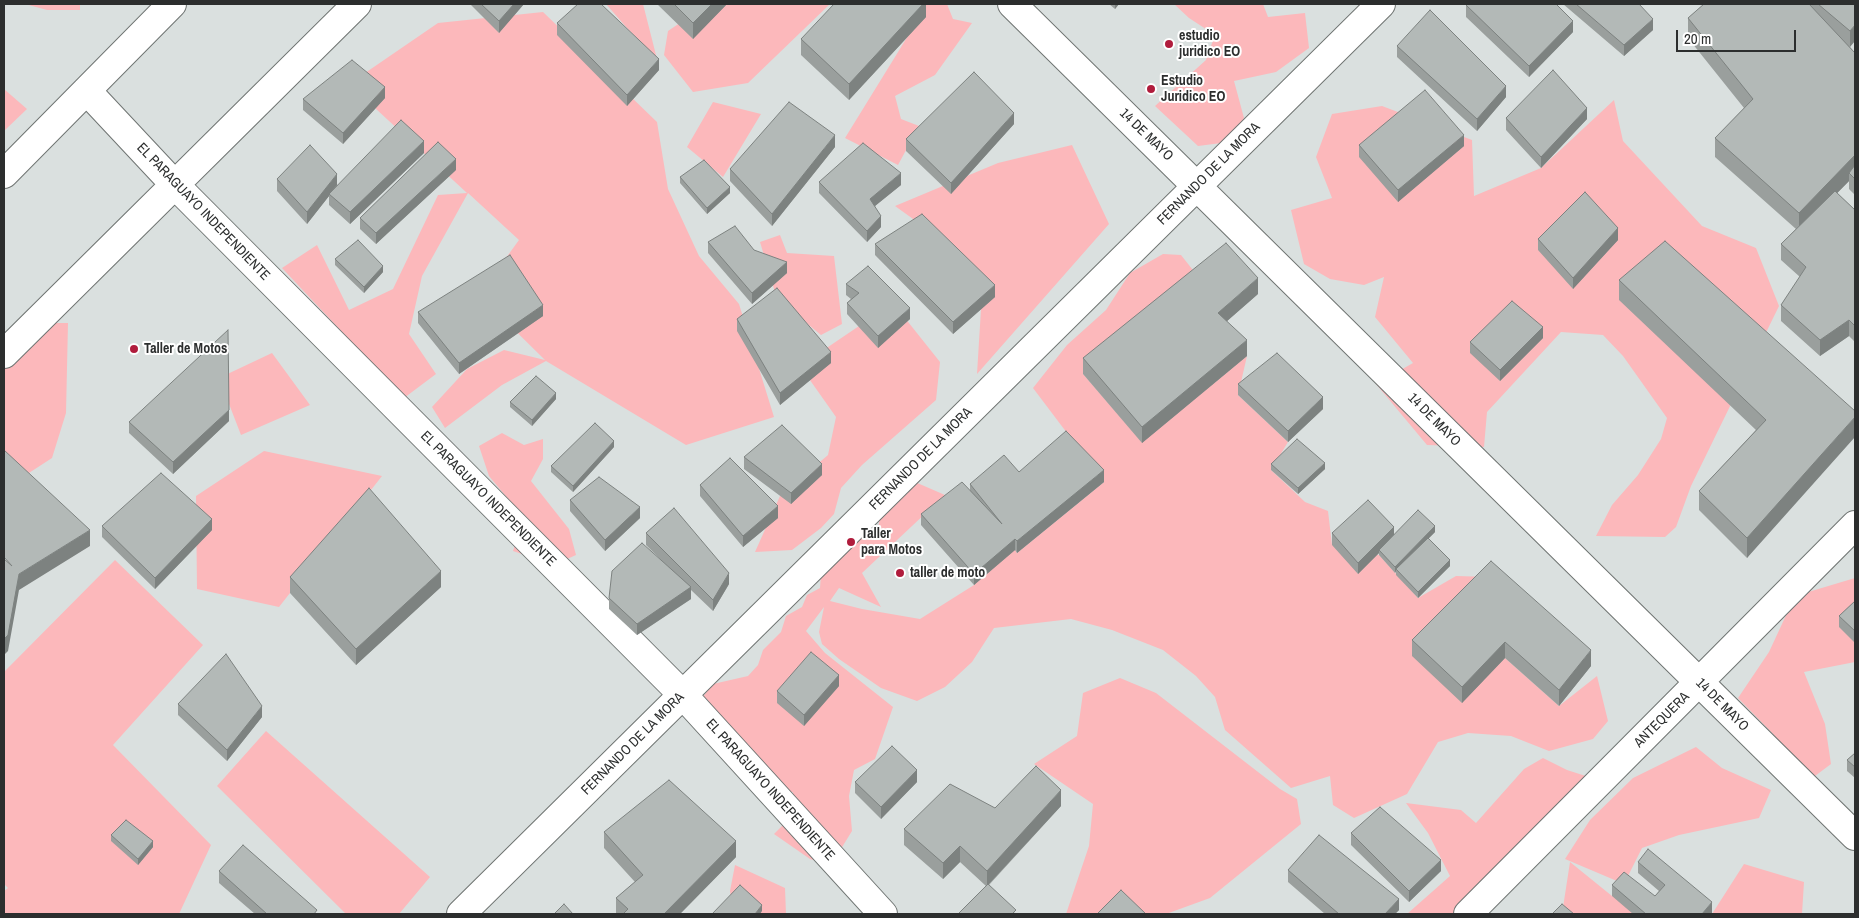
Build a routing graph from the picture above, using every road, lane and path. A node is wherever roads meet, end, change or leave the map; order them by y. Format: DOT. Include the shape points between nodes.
graph roads {
  1 [pos="172,4"];
  2 [pos="357,4"];
  3 [pos="1012,4"];
  4 [pos="1381,4"];
  5 [pos="86,91"];
  6 [pos="4,174"];
  7 [pos="175,185"];
  8 [pos="1197,185"];
  9 [pos="4,354"];
  10 [pos="1855,526"];
  11 [pos="1699,682"];
  12 [pos="682,695"];
  13 [pos="1855,836"];
  14 [pos="461,914"];
  15 [pos="883,914"];
  16 [pos="1468,914"];
  1 -- 5 [label="street"];
  2 -- 7 [label="street"];
  3 -- 8 [label="street, 14 DE MAYO"];
  4 -- 8 [label="street, FERNANDO DE LA MORA"];
  5 -- 6 [label="street"];
  5 -- 7 [label="street, EL PARAGUAYO INDEPENDIENTE"];
  7 -- 9 [label="street"];
  7 -- 12 [label="street, EL PARAGUAYO INDEPENDIENTE"];
  8 -- 11 [label="street, 14 DE MAYO"];
  8 -- 12 [label="street, FERNANDO DE LA MORA"];
  10 -- 11 [label="street, ANTEQUERA"];
  11 -- 13 [label="street, 14 DE MAYO"];
  11 -- 16 [label="street, ANTEQUERA"];
  12 -- 14 [label="street, FERNANDO DE LA MORA"];
  12 -- 15 [label="street, EL PARAGUAYO INDEPENDIENTE"];
}
